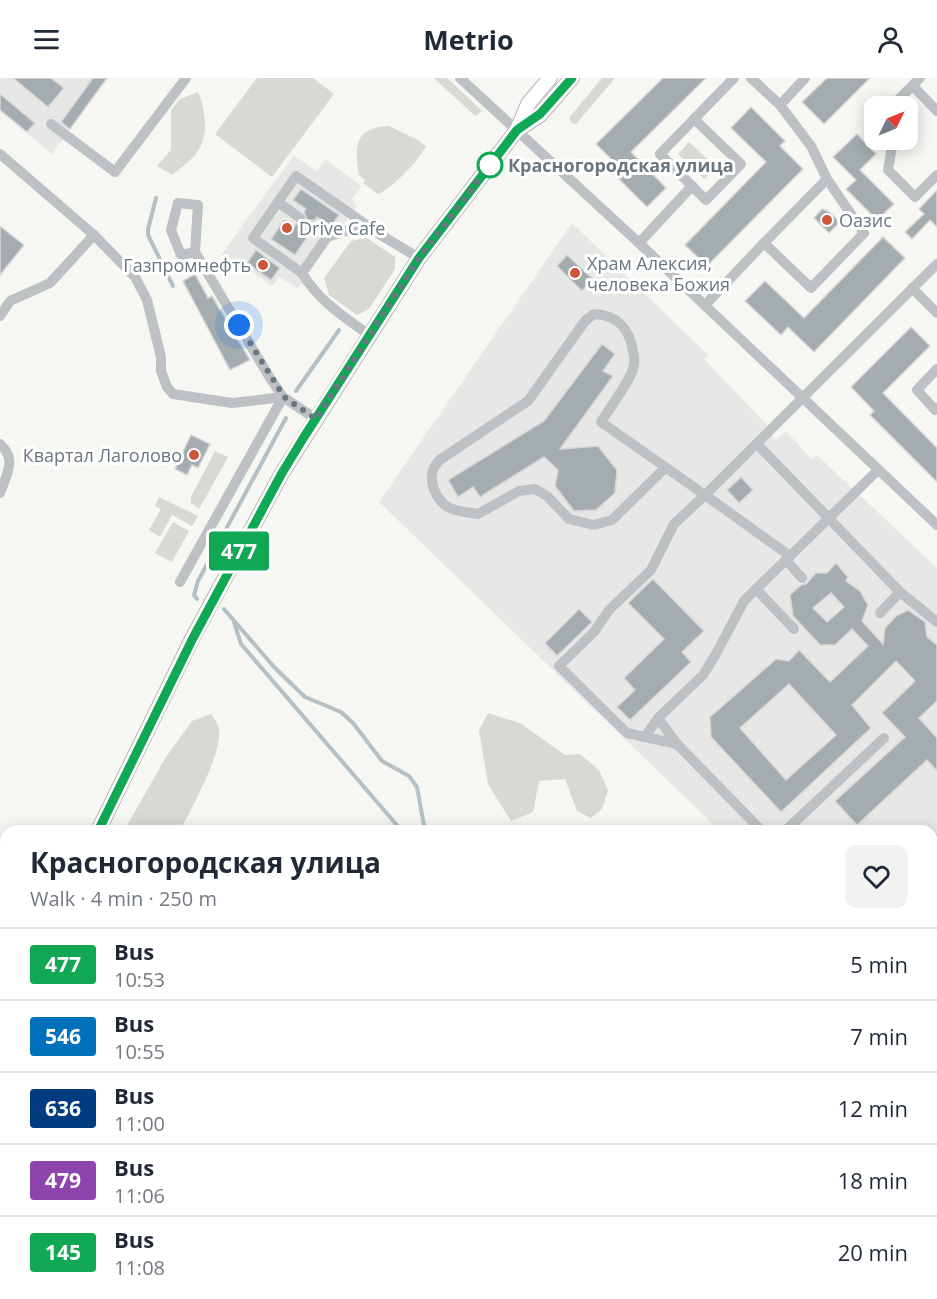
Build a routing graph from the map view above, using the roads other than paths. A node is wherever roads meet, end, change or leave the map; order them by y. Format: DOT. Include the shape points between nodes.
graph roads {
  1 [pos="186,78"];
  2 [pos="460,78"];
  3 [pos="550,78"];
  4 [pos="572,78"];
  5 [pos="734,78"];
  6 [pos="751,78"];
  7 [pos="805,78"];
  8 [pos="916,82"];
  9 [pos="902,96"];
  10 [pos="780,105"];
  11 [pos="937,111"];
  12 [pos="694,118"];
  13 [pos="51,124"];
  14 [pos="517,130"];
  15 [pos="891,150"];
  16 [pos="0,154"];
  17 [pos="937,175"];
  18 [pos="827,179"];
  19 [pos="692,186"];
  20 [pos="278,202"];
  21 [pos="300,218"];
  22 [pos="311,226"];
  23 [pos="374,231"];
  24 [pos="94,235"];
  25 [pos="327,237"];
  26 [pos="639,243"];
  27 [pos="764,243"];
  28 [pos="195,252"];
  29 [pos="419,258"];
  30 [pos="937,264"];
  31 [pos="302,273"];
  32 [pos="912,288"];
  33 [pos="705,305"];
  34 [pos="937,313"];
  35 [pos="0,316"];
  36 [pos="369,335"];
  37 [pos="937,369"];
  38 [pos="284,397"];
  39 [pos="802,398"];
  40 [pos="936,410"];
  41 [pos="316,419"];
  42 [pos="0,444"];
  43 [pos="757,444"];
  44 [pos="665,468"];
  45 [pos="878,470"];
  46 [pos="0,493"];
  47 [pos="705,495"];
  48 [pos="830,518"];
  49 [pos="937,525"];
  50 [pos="788,558"];
  51 [pos="802,578"];
  52 [pos="180,582"];
  53 [pos="756,589"];
  54 [pos="900,592"];
  55 [pos="880,614"];
  56 [pos="937,622"];
  57 [pos="794,629"];
  58 [pos="658,718"];
  59 [pos="645,737"];
  60 [pos="885,738"];
  61 [pos="677,744"];
  62 [pos="101,825"];
  63 [pos="756,825"];
  64 [pos="791,825"];
  1 -- 13 [label="street" via="115,172"];
  2 -- 14 [label="street"];
  3 -- 14 [label="main road" via="528,104"];
  4 -- 14 [label="main road" via="540,114"];
  5 -- 12 [label="street"];
  6 -- 10 [label="street"];
  7 -- 10 [label="street"];
  8 -- 9 [label="street"];
  8 -- 11 [label="street"];
  10 -- 18 [label="street" via="811,146"];
  12 -- 19 [label="street" via="660,154"];
  12 -- 19 [label="street" via="741,164 706,201"];
  14 -- 26 [label="street"];
  14 -- 29 [label="main road"];
  15 -- 17 [label="street" via="888,170 915,197"];
  16 -- 24 [label="street"];
  18 -- 27 [label="street"];
  18 -- 27 [label="street" via="864,233 811,288"];
  19 -- 26 [label="street"];
  20 -- 21 [label="street"];
  20 -- 23 [label="street" via="296,176"];
  20 -- 31 [label="street" via="253,238"];
  22 -- 25 [label="street"];
  23 -- 25 [label="street" via="352,229"];
  23 -- 29 [label="street"];
  24 -- 35 [label="street" via="50,283 10,301"];
  24 -- 38 [label="street" via="135,277 147,300 161,371 173,394 232,402"];
  25 -- 31 [label="street"];
  26 -- 33 [label="street"];
  27 -- 33 [label="street"];
  28 -- 28 [label="street" via="181,255 171,230 178,203 198,205"];
  28 -- 38 [label="street"];
  29 -- 36 [label="main road"];
  30 -- 32 [label="street"];
  31 -- 36 [label="street" via="325,303"];
  32 -- 34 [label="street"];
  32 -- 39 [label="street"];
  33 -- 39 [label="street"];
  36 -- 41 [label="main road"];
  37 -- 40 [label="street" via="917,390"];
  38 -- 41 [label="street"];
  38 -- 52 [label="street"];
  39 -- 43 [label="street"];
  39 -- 45 [label="street"];
  41 -- 62 [label="main road" via="203,618"];
  42 -- 46 [label="street" via="10,465"];
  43 -- 47 [label="street"];
  43 -- 48 [label="street"];
  44 -- 44 [label="street" via="612,520 594,525 569,519 535,489 519,491 478,514 453,509 445,505 430,475 434,464 528,401 594,314 606,314 623,324 631,335 635,360 632,372 601,422"];
  44 -- 47 [label="street"];
  45 -- 48 [label="street"];
  45 -- 49 [label="street"];
  47 -- 50 [label="street"];
  47 -- 59 [label="street" via="674,524 651,570 559,666 627,733"];
  48 -- 50 [label="street"];
  48 -- 54 [label="street"];
  50 -- 51 [label="street"];
  50 -- 53 [label="street"];
  53 -- 57 [label="street"];
  53 -- 58 [label="street" via="744,601 702,675"];
  54 -- 55 [label="street"];
  54 -- 56 [label="street"];
  58 -- 59 [label="street"];
  58 -- 61 [label="street"];
  59 -- 61 [label="street"];
  60 -- 64 [label="street"];
  61 -- 63 [label="street"];
}
